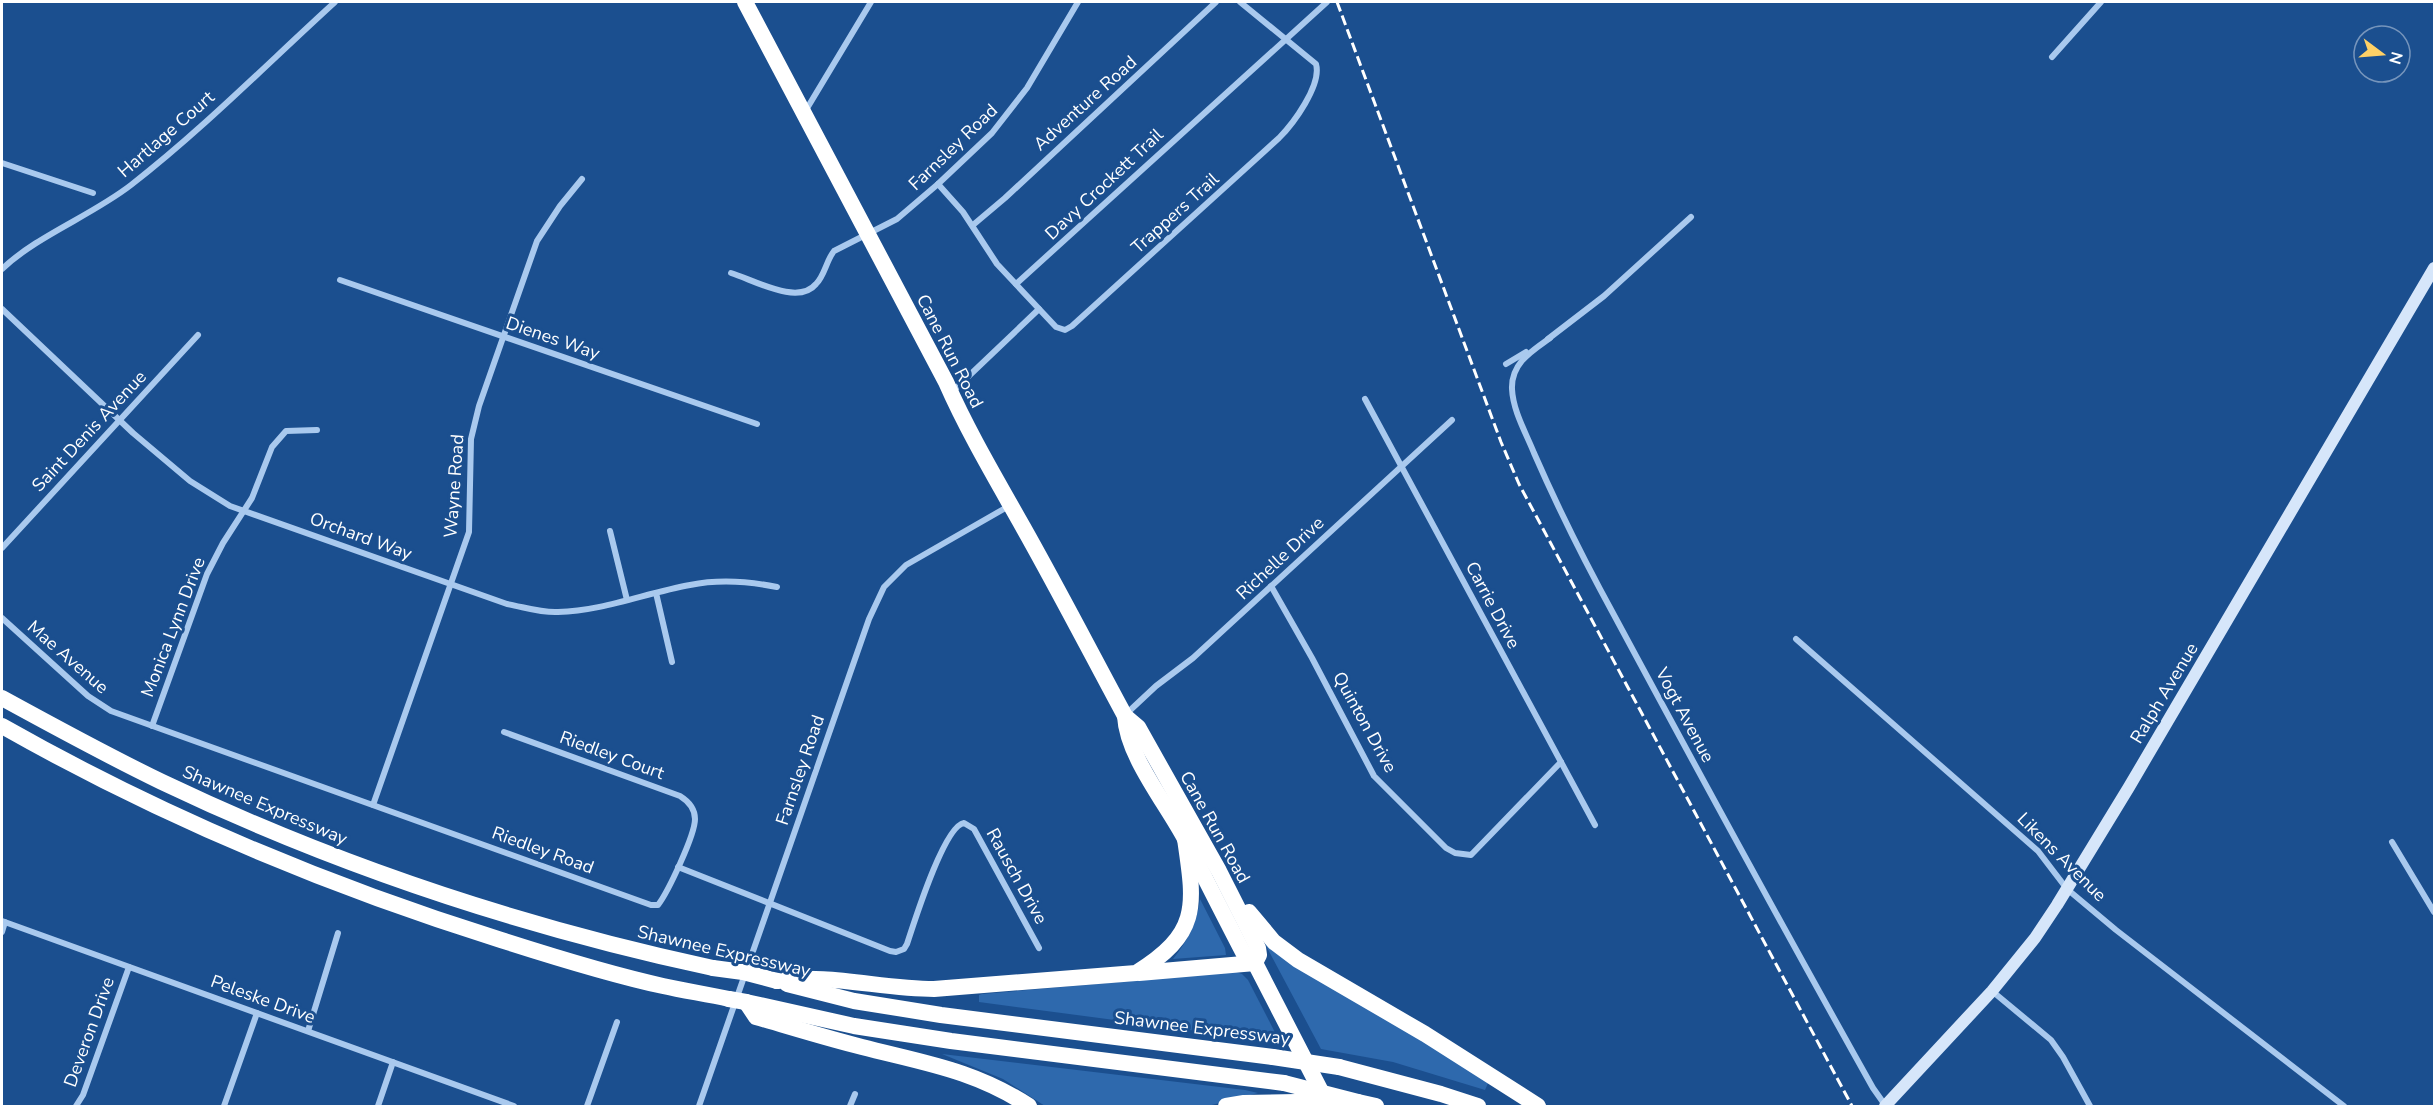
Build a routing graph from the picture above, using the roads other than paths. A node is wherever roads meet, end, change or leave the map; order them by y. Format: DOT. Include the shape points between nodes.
graph roads {
  1 [pos="334,2"];
  2 [pos="745,2"];
  3 [pos="871,2"];
  4 [pos="1078,2"];
  5 [pos="1216,2"];
  6 [pos="1240,2"];
  7 [pos="1327,2"];
  8 [pos="2101,2"];
  9 [pos="1286,39"];
  10 [pos="2052,57"];
  11 [pos="804,113"];
  12 [pos="2,164"];
  13 [pos="582,179"];
  14 [pos="938,184"];
  15 [pos="93,193"];
  16 [pos="1691,217"];
  17 [pos="973,225"];
  18 [pos="868,234"];
  19 [pos="2434,268"];
  20 [pos="2,269"];
  21 [pos="731,273"];
  22 [pos="340,280"];
  23 [pos="1016,284"];
  24 [pos="2,309"];
  25 [pos="1039,309"];
  26 [pos="198,335"];
  27 [pos="502,336"];
  28 [pos="1550,338"];
  29 [pos="1506,364"];
  30 [pos="951,393"];
  31 [pos="1365,399"];
  32 [pos="1452,420"];
  33 [pos="119,421"];
  34 [pos="757,424"];
  35 [pos="317,430"];
  36 [pos="1402,467"];
  37 [pos="1010,506"];
  38 [pos="244,510"];
  39 [pos="610,531"];
  40 [pos="2,548"];
  41 [pos="452,584"];
  42 [pos="1271,586"];
  43 [pos="777,587"];
  44 [pos="657,593"];
  45 [pos="627,600"];
  46 [pos="2,618"];
  47 [pos="1796,639"];
  48 [pos="672,662"];
  49 [pos="2,698"];
  50 [pos="1125,716"];
  51 [pos="2,726"];
  52 [pos="152,726"];
  53 [pos="504,732"];
  54 [pos="1561,762"];
  55 [pos="373,805"];
  56 [pos="1595,825"];
  57 [pos="1185,839"];
  58 [pos="2392,842"];
  59 [pos="678,867"];
  60 [pos="1219,871"];
  61 [pos="2067,889"];
  62 [pos="770,903"];
  63 [pos="2434,912"];
  64 [pos="3,921"];
  65 [pos="2,932"];
  66 [pos="338,933"];
  67 [pos="1039,948"];
  68 [pos="1255,963"];
  69 [pos="129,967"];
  70 [pos="1136,973"];
  71 [pos="777,981"];
  72 [pos="1992,991"];
  73 [pos="746,1002"];
  74 [pos="257,1013"];
  75 [pos="617,1022"];
  76 [pos="308,1031"];
  77 [pos="393,1062"];
  78 [pos="855,1094"];
  79 [pos="1358,1102"];
  80 [pos="1885,1106"];
  81 [pos="76,1107"];
  82 [pos="224,1107"];
  83 [pos="378,1107"];
  84 [pos="514,1107"];
  85 [pos="587,1107"];
  86 [pos="699,1107"];
  87 [pos="850,1107"];
  88 [pos="1029,1107"];
  89 [pos="1226,1107"];
  90 [pos="1329,1107"];
  91 [pos="1376,1107"];
  92 [pos="1478,1107"];
  93 [pos="1538,1107"];
  94 [pos="2090,1107"];
  95 [pos="2344,1107"];
  1 -- 20 [label="street, Hartlage Court" via="165,158"];
  2 -- 11 [label="highway, Cane Run Road"];
  3 -- 11 [label="street"];
  4 -- 14 [label="street, Farnsley Road" via="1011,111"];
  5 -- 17 [label="street, Adventure Road"];
  6 -- 9 [label="street"];
  7 -- 9 [label="street, Davy Crockett Trail"];
  8 -- 10 [label="street"];
  9 -- 23 [label="street, Davy Crockett Trail"];
  9 -- 25 [label="street, Trappers Trail" via="1316,64 1318,71 1301,110 1284,133 1072,326 1061,330"];
  11 -- 18 [label="highway, Cane Run Road"];
  12 -- 15 [label="street"];
  13 -- 27 [label="street, Wayne Road" via="537,241"];
  14 -- 17 [label="street"];
  14 -- 18 [label="street, Farnsley Road" via="897,219"];
  16 -- 28 [label="street, Vogt Avenue" via="1604,296"];
  17 -- 23 [label="street" via="996,264"];
  18 -- 21 [label="street, Farnsley Road" via="834,251 819,282 803,293 788,293"];
  18 -- 30 [label="highway, Cane Run Road"];
  19 -- 61 [label="street, Ralph Avenue"];
  22 -- 27 [label="street, Dienes Way"];
  23 -- 25 [label="street"];
  24 -- 33 [label="street, Orchard Way"];
  25 -- 30 [label="street"];
  26 -- 33 [label="street, Saint Denis Avenue"];
  27 -- 34 [label="street, Dienes Way"];
  27 -- 41 [label="street, Wayne Road" via="474,420 469,532"];
  28 -- 29 [label="street, Vogt Avenue"];
  28 -- 80 [label="street, Vogt Avenue" via="1522,360 1514,374 1512,392 1556,503 1778,918"];
  30 -- 37 [label="highway, Cane Run Road"];
  31 -- 36 [label="street, Carrie Drive"];
  32 -- 36 [label="street, Richelle Drive"];
  33 -- 38 [label="street, Orchard Way" via="190,481"];
  33 -- 40 [label="street, Saint Denis Avenue"];
  35 -- 38 [label="street, Monica Lynn Drive" via="289,430 281,435 267,455"];
  36 -- 42 [label="street, Richelle Drive"];
  36 -- 54 [label="street, Carrie Drive"];
  37 -- 50 [label="highway, Cane Run Road"];
  37 -- 62 [label="street, Farnsley Road" via="906,565 884,587"];
  38 -- 41 [label="street, Orchard Way"];
  38 -- 52 [label="street, Monica Lynn Drive" via="207,574"];
  39 -- 45 [label="street"];
  41 -- 45 [label="street, Orchard Way" via="539,611 581,610"];
  41 -- 55 [label="street, Wayne Road"];
  42 -- 50 [label="street, Richelle Drive"];
  42 -- 54 [label="street, Quinton Drive" via="1374,776 1451,851 1471,855"];
  43 -- 44 [label="street, Orchard Way" via="715,581"];
  44 -- 45 [label="street, Orchard Way"];
  44 -- 48 [label="street"];
  46 -- 52 [label="street, Mae Avenue" via="98,704"];
  47 -- 61 [label="street, Likens Avenue" via="2038,851"];
  49 -- 71 [label="highway, Shawnee Expressway, bridge" via="153,778 329,854 459,901 599,942"];
  50 -- 57 [label="highway, Cane Run Road" via="1126,730 1143,765"];
  50 -- 60 [label="highway, Cane Run Road" via="1138,727"];
  51 -- 73 [label="highway, bridge" via="173,814 375,897 554,957 664,987"];
  52 -- 55 [label="street, Riedley Road"];
  53 -- 59 [label="street, Riedley Court" via="680,796 693,809 694,822"];
  54 -- 56 [label="street, Carrie Drive"];
  55 -- 59 [label="street, Riedley Road" via="651,905 660,903"];
  57 -- 68 [label="highway, Cane Run Road" via="1246,958"];
  57 -- 70 [label="highway" via="1192,885 1185,926 1160,958"];
  58 -- 63 [label="street"];
  59 -- 62 [label="street"];
  60 -- 68 [label="highway, Cane Run Road" via="1258,948"];
  60 -- 93 [label="highway" via="1265,933 1281,948"];
  61 -- 72 [label="street, Ralph Avenue" via="2035,938"];
  61 -- 95 [label="street, Likens Avenue"];
  62 -- 67 [label="street, Rausch Drive" via="890,951 902,951 936,862 954,828 964,823 974,829"];
  62 -- 86 [label="street, Farnsley Road"];
  64 -- 65 [label="street"];
  64 -- 69 [label="street, Peleske Drive"];
  66 -- 76 [label="street"];
  68 -- 70 [label="highway"];
  68 -- 90 [label="highway, Cane Run Road"];
  69 -- 74 [label="street, Peleske Drive"];
  69 -- 81 [label="street, Deveron Drive"];
  70 -- 71 [label="highway" via="934,989 802,977"];
  71 -- 92 [label="highway, Shawnee Expressway, bridge" via="854,1001 941,1015 1339,1067"];
  72 -- 80 [label="street, Ralph Avenue"];
  72 -- 94 [label="street" via="2051,1040"];
  73 -- 79 [label="highway, bridge" via="854,1026 940,1039 1284,1083"];
  73 -- 88 [label="highway" via="756,1017 966,1074 1009,1093"];
  74 -- 76 [label="street, Peleske Drive"];
  74 -- 82 [label="street"];
  75 -- 85 [label="street"];
  76 -- 77 [label="street, Peleske Drive"];
  77 -- 83 [label="street"];
  77 -- 84 [label="street, Peleske Drive"];
  78 -- 87 [label="street"];
  79 -- 89 [label="highway, bridge" via="1244,1103"];
  79 -- 91 [label="highway"];
}
